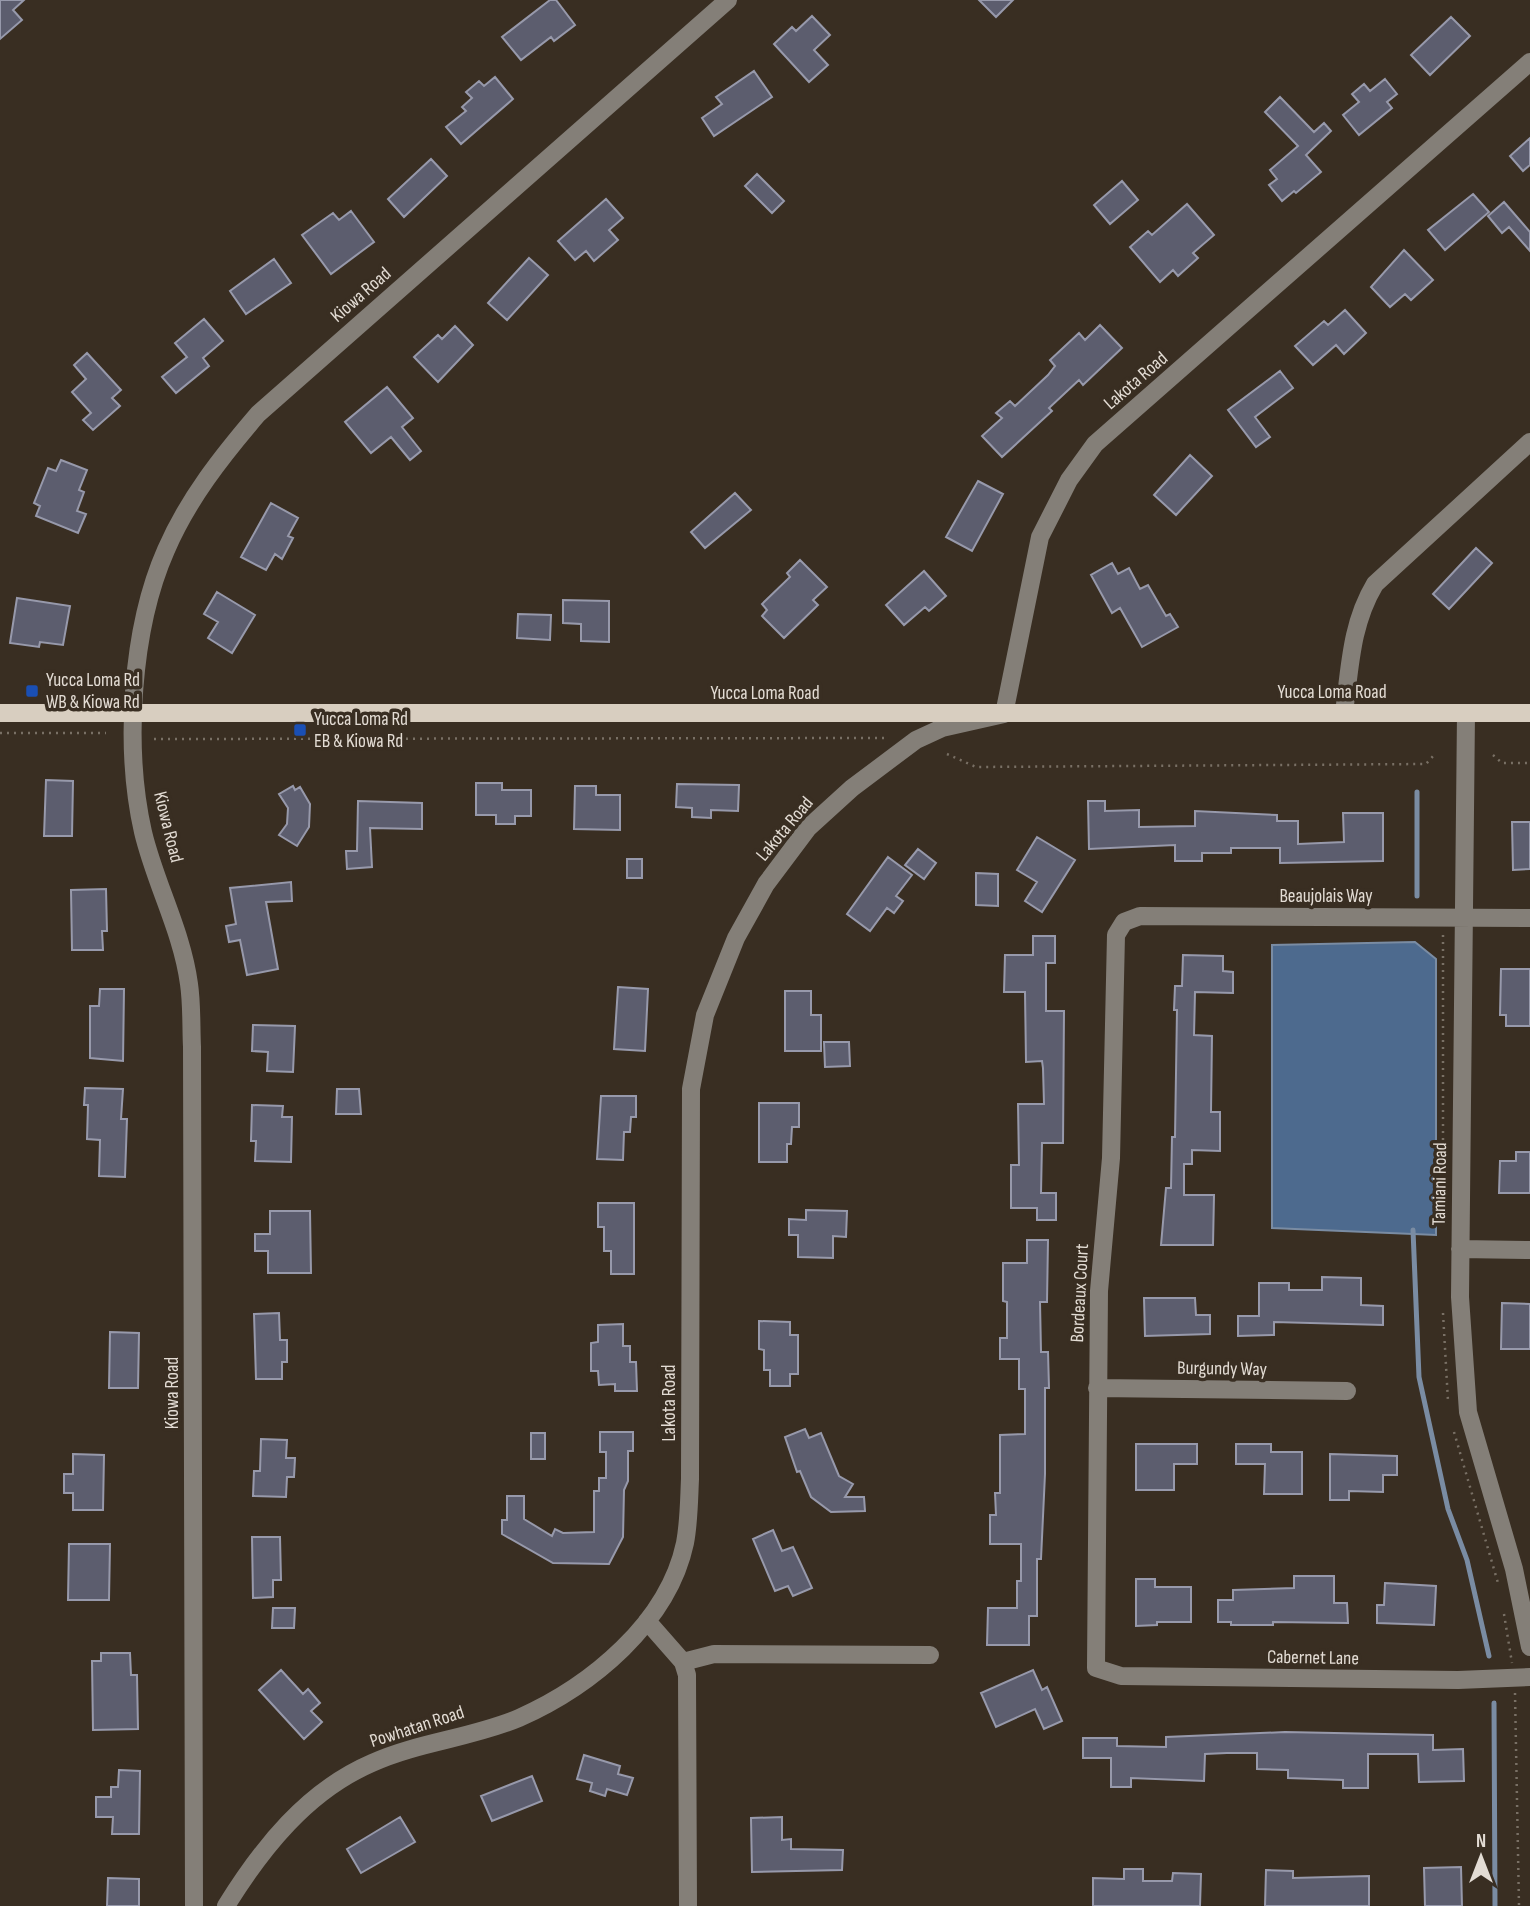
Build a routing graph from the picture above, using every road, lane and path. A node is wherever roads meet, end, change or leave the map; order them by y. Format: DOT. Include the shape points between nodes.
graph roads {
  1 [pos="728,0"];
  2 [pos="1530,62"];
  3 [pos="1530,442"];
  4 [pos="134,712"];
  5 [pos="0,713"];
  6 [pos="1344,713"];
  7 [pos="1466,713"];
  8 [pos="1530,713"];
  9 [pos="1004,714"];
  10 [pos="0,733"];
  11 [pos="106,733"];
  12 [pos="892,738"];
  13 [pos="154,739"];
  14 [pos="947,754"];
  15 [pos="1434,755"];
  16 [pos="1493,755"];
  17 [pos="1530,763"];
  18 [pos="1464,918"];
  19 [pos="1530,918"];
  20 [pos="1124,922"];
  21 [pos="1460,1249"];
  22 [pos="1530,1250"];
  23 [pos="1097,1388"];
  24 [pos="1347,1391"];
  25 [pos="1522,1567"];
  26 [pos="647,1621"];
  27 [pos="1530,1647"];
  28 [pos="930,1655"];
  29 [pos="683,1662"];
  30 [pos="1096,1668"];
  31 [pos="1530,1677"];
  32 [pos="194,1906"];
  33 [pos="226,1906"];
  34 [pos="688,1906"];
  1 -- 4 [label="street, Kiowa Road" via="267,406 221,457 165,551 151,593"];
  2 -- 9 [label="street, Lakota Road" via="1096,444 1069,480 1040,537"];
  3 -- 6 [label="street" via="1375,584 1361,608 1353,638"];
  4 -- 5 [label="main road, Yucca Loma Road"];
  4 -- 9 [label="main road, Yucca Loma Road"];
  4 -- 32 [label="street, Kiowa Road" via="138,806 189,983 191,1009"];
  6 -- 7 [label="main road, Yucca Loma Road"];
  6 -- 9 [label="main road, Yucca Loma Road"];
  7 -- 8 [label="main road, Yucca Loma Road"];
  7 -- 18 [label="street, Tamiani Road"];
  9 -- 26 [label="street, Lakota Road" via="942,728 916,740 808,828 766,884 736,938 705,1014 691,1089 690,1479 685,1543 667,1589"];
  10 -- 11 [label="path"];
  12 -- 13 [label="path"];
  14 -- 15 [label="path" via="976,767 1426,764"];
  16 -- 17 [label="path" via="1502,763"];
  18 -- 19 [label="street, Beaujolais Way"];
  18 -- 20 [label="street, Beaujolais Way" via="1140,916"];
  18 -- 21 [label="street, Tamiani Road"];
  20 -- 23 [label="street, Bordeaux Court" via="1116,935 1111,1158 1099,1291"];
  21 -- 22 [label="street"];
  21 -- 25 [label="street, Tamiani Road" via="1468,1412"];
  23 -- 24 [label="street, Burgundy Way"];
  23 -- 30 [label="street, Bordeaux Court"];
  25 -- 27 [label="street, Tamiani Road"];
  26 -- 29 [label="street"];
  26 -- 33 [label="street, Powhatan Road" via="599,1671 518,1718 372,1763 334,1784 262,1850"];
  28 -- 29 [label="street" via="714,1654"];
  29 -- 34 [label="street" via="687,1675"];
  30 -- 31 [label="street, Cabernet Lane" via="1121,1676"];
}
